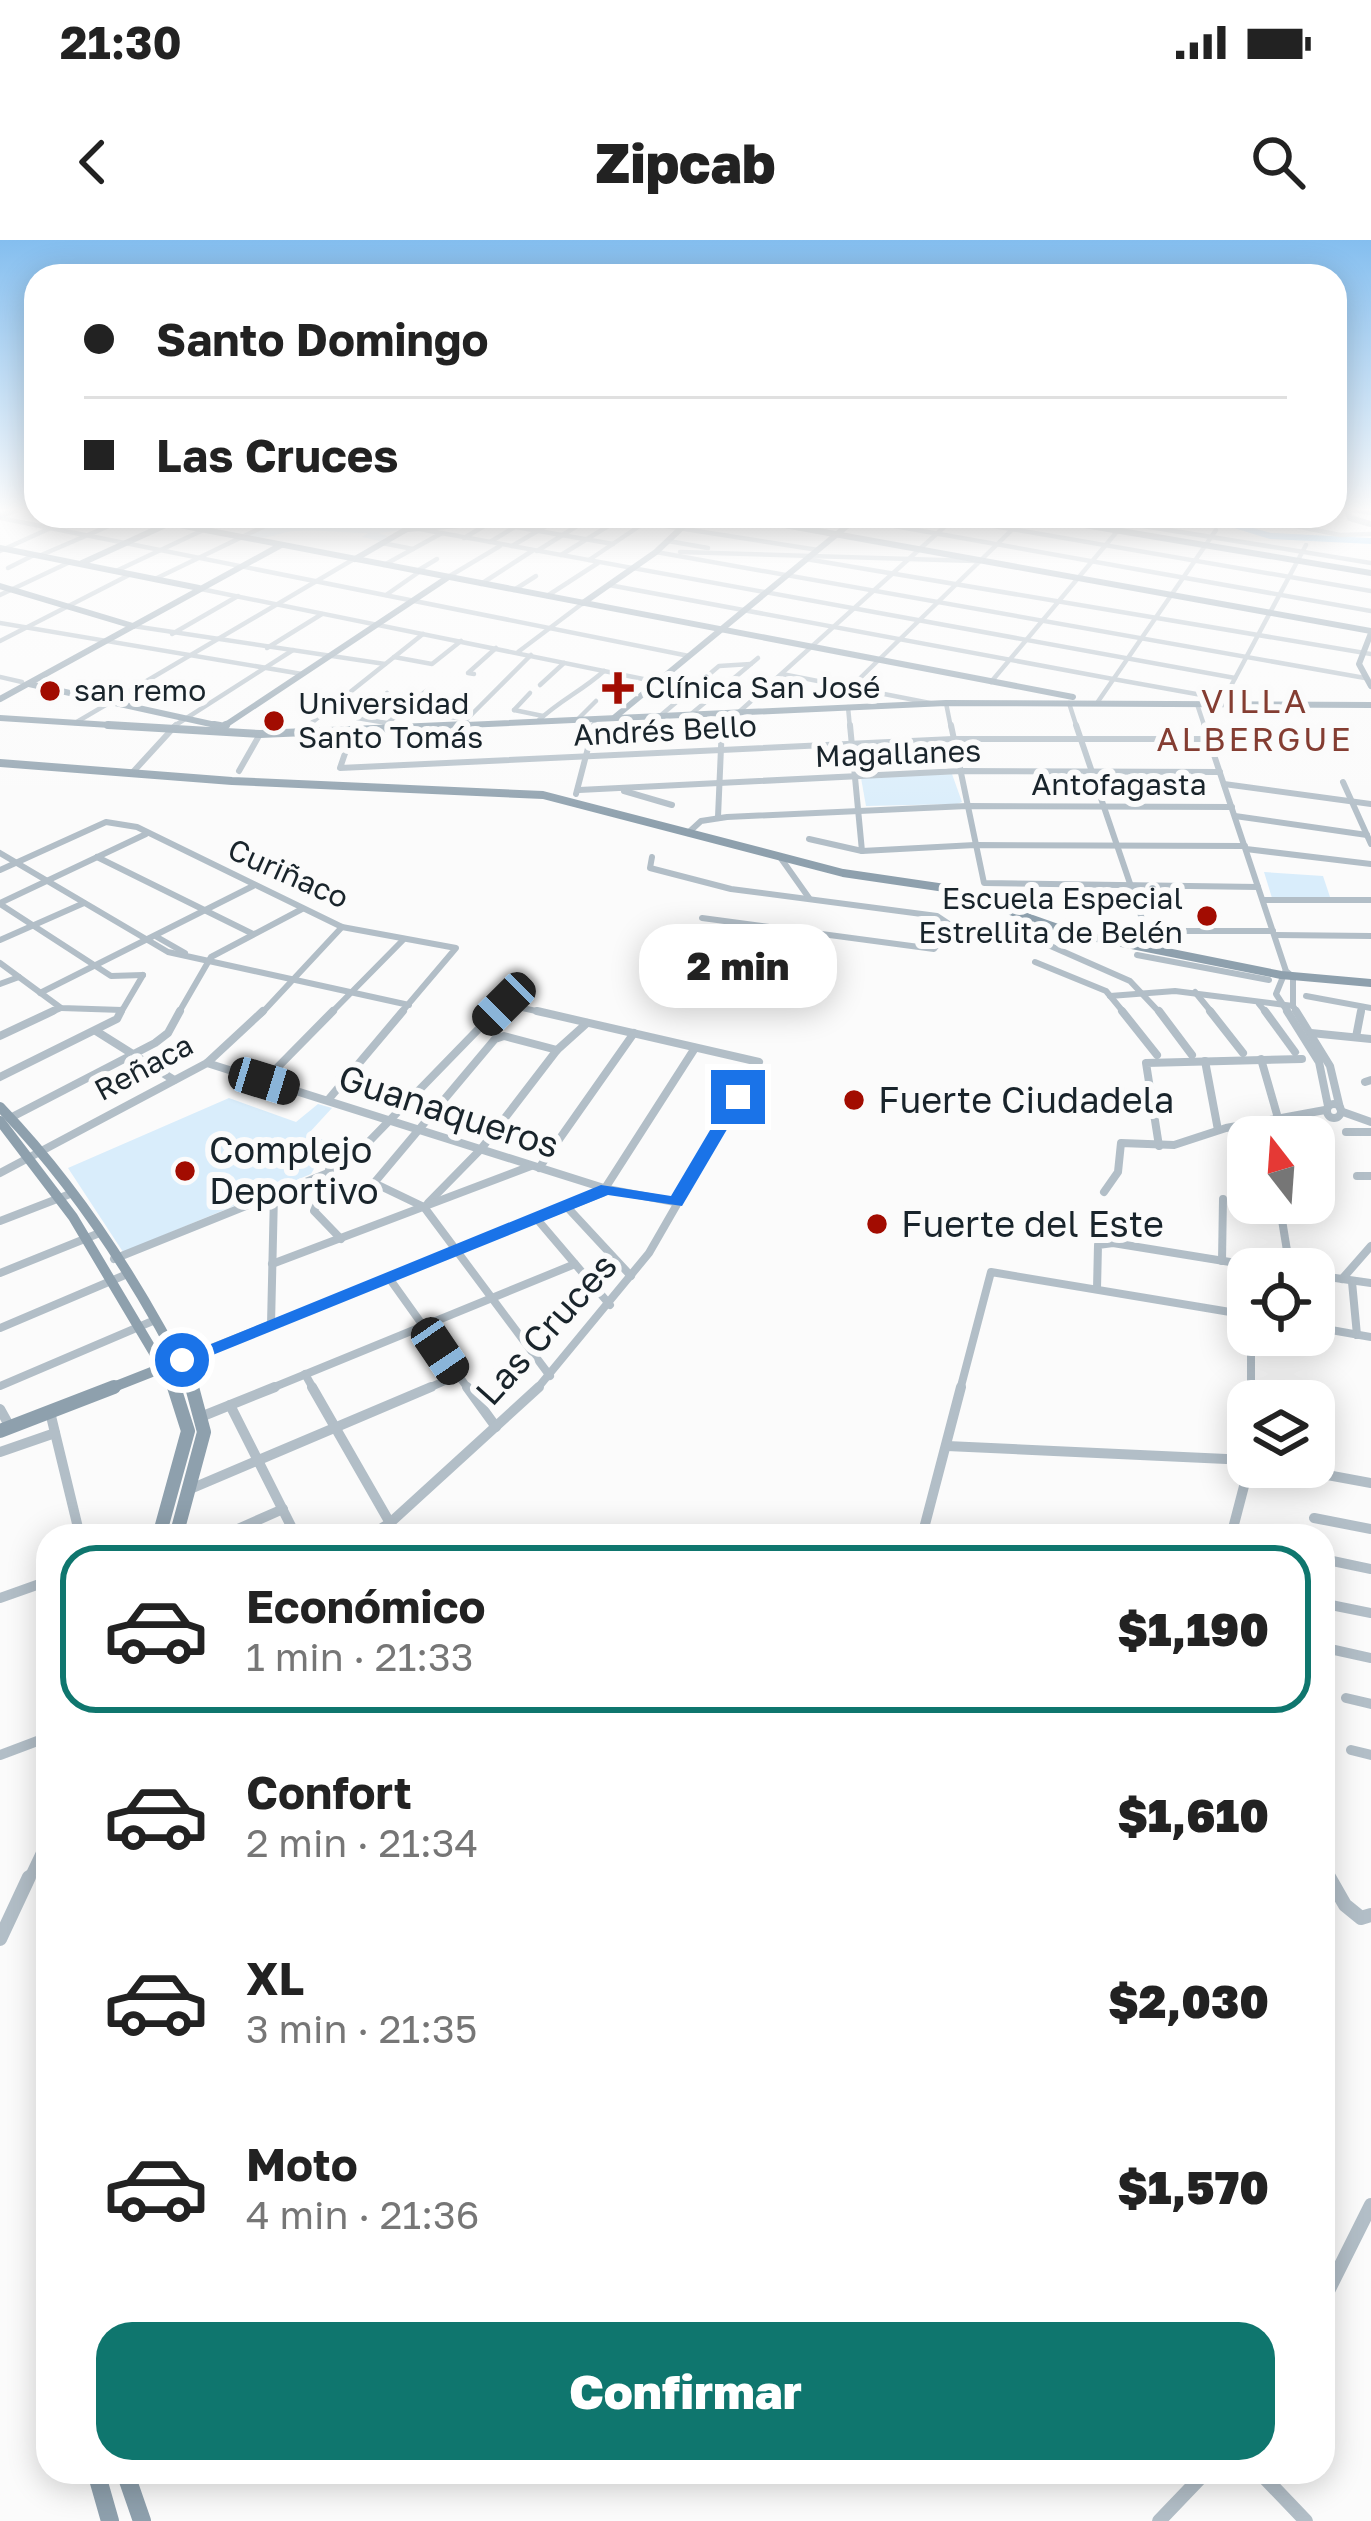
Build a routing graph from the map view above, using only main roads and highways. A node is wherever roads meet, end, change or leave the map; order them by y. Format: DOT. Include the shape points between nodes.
graph roads {
  1 [pos="90,613"];
  2 [pos="151,613"];
  3 [pos="393,613"];
  4 [pos="636,613"];
  5 [pos="740,613"];
  6 [pos="1267,613"];
  7 [pos="130,625"];
  8 [pos="721,630"];
  9 [pos="1371,632"];
  10 [pos="1367,654"];
  11 [pos="986,681"];
  12 [pos="1368,682"];
  13 [pos="25,683"];
  14 [pos="0,696"];
  15 [pos="974,703"];
  16 [pos="1097,704"];
  17 [pos="1371,705"];
  18 [pos="629,706"];
  19 [pos="635,717"];
  20 [pos="0,718"];
  21 [pos="614,718"];
  22 [pos="224,727"];
  23 [pos="205,731"];
  24 [pos="257,734"];
  25 [pos="0,763"];
  26 [pos="1371,981"];
  27 [pos="0,1107"];
  28 [pos="6,1119"];
  29 [pos="90,1236"];
  30 [pos="118,1278"];
  31 [pos="182,1360"];
  32 [pos="166,1366"];
  33 [pos="5,1429"];
  34 [pos="162,1524"];
  35 [pos="179,1524"];
  36 [pos="99,2484"];
  37 [pos="129,2484"];
  38 [pos="110,2521"];
  39 [pos="142,2521"];
  1 -- 7 [label="main road"];
  2 -- 7 [label="main road"];
  3 -- 22 [label="main road"];
  4 -- 8 [label="main road"];
  5 -- 8 [label="main road"];
  6 -- 9 [label="main road"];
  7 -- 13 [label="main road"];
  8 -- 11 [label="main road"];
  8 -- 18 [label="main road"];
  9 -- 10 [label="main road"];
  10 -- 12 [label="main road" via="1359,666"];
  11 -- 15 [label="main road"];
  11 -- 16 [label="main road"];
  13 -- 14 [label="main road"];
  13 -- 22 [label="main road"];
  15 -- 16 [label="main road"];
  15 -- 19 [label="main road"];
  16 -- 17 [label="main road"];
  18 -- 19 [label="main road"];
  18 -- 21 [label="main road"];
  19 -- 21 [label="main road"];
  20 -- 23 [label="main road"];
  21 -- 24 [label="main road"];
  22 -- 23 [label="main road"];
  22 -- 24 [label="main road"];
  23 -- 24 [label="main road"];
  25 -- 26 [label="main road" via="571,802 843,873 945,888 1048,927 1222,966"];
  27 -- 28 [label="main road"];
  28 -- 29 [label="main road"];
  29 -- 30 [label="main road"];
  29 -- 30 [label="main road" via="114,1259"];
  30 -- 31 [label="main road"];
  30 -- 32 [label="main road"];
  31 -- 32 [label="main road"];
  31 -- 35 [label="main road" via="203,1415"];
  32 -- 33 [label="main road"];
  32 -- 34 [label="main road" via="188,1424"];
  36 -- 38 [label="main road"];
  37 -- 39 [label="main road"];
}
